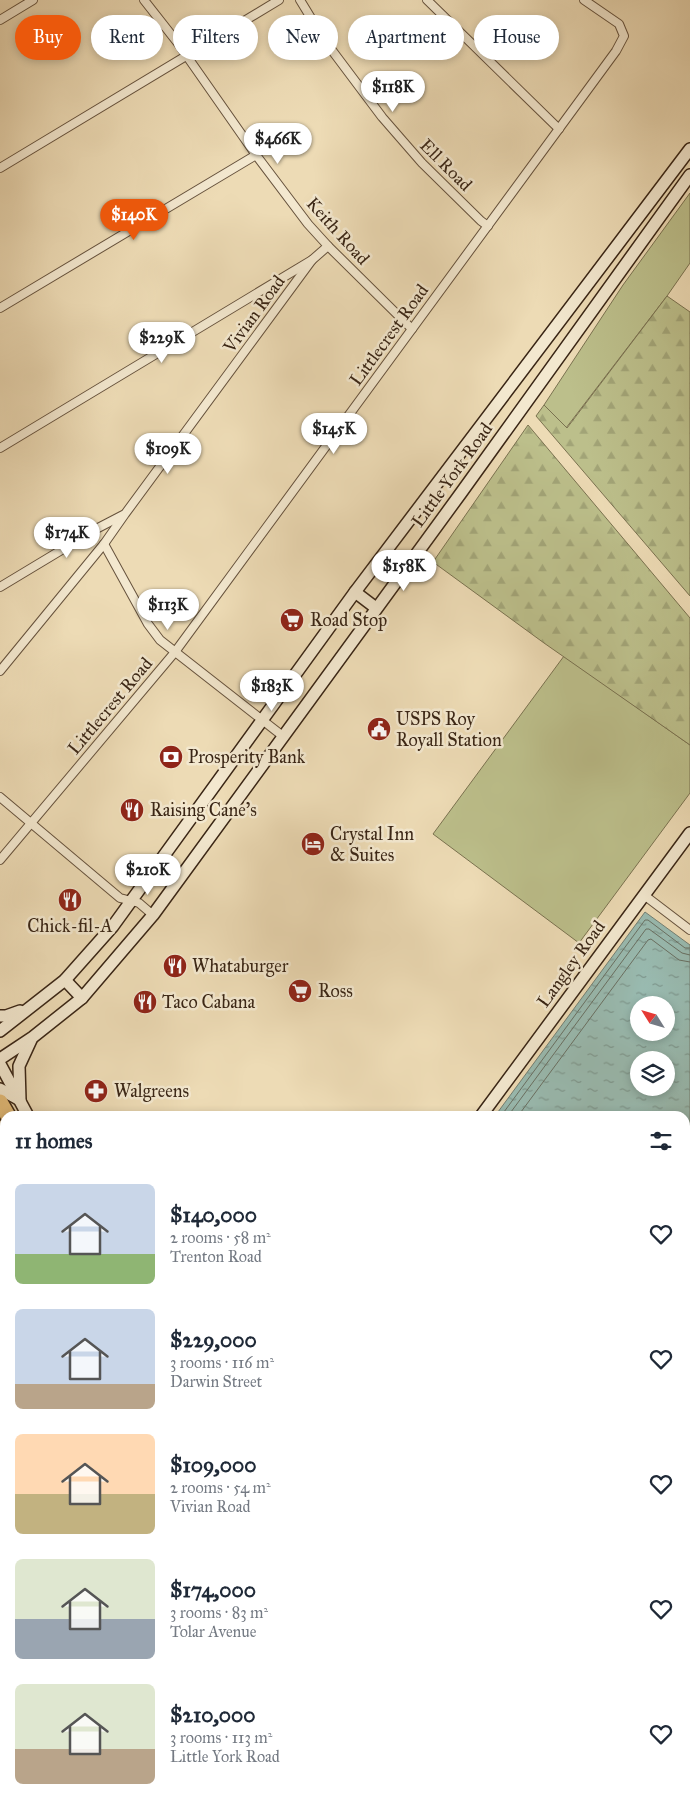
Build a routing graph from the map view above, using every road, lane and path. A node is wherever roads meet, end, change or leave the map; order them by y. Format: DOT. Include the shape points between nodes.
graph roads {
  1 [pos="33,0"];
  2 [pos="144,0"];
  3 [pos="279,0"];
  4 [pos="300,0"];
  5 [pos="427,0"];
  6 [pos="584,0"];
  7 [pos="254,15"];
  8 [pos="0,20"];
  9 [pos="173,39"];
  10 [pos="179,60"];
  11 [pos="189,60"];
  12 [pos="559,129"];
  13 [pos="690,149"];
  14 [pos="256,155"];
  15 [pos="0,168"];
  16 [pos="690,175"];
  17 [pos="488,226"];
  18 [pos="328,246"];
  19 [pos="312,260"];
  20 [pos="0,308"];
  21 [pos="412,329"];
  22 [pos="0,448"];
  23 [pos="125,514"];
  24 [pos="104,544"];
  25 [pos="0,587"];
  26 [pos="354,592"];
  27 [pos="376,608"];
  28 [pos="175,652"];
  29 [pos="0,671"];
  30 [pos="263,719"];
  31 [pos="284,737"];
  32 [pos="0,797"];
  33 [pos="31,823"];
  34 [pos="690,833"];
  35 [pos="0,860"];
  36 [pos="644,895"];
  37 [pos="132,901"];
  38 [pos="153,915"];
  39 [pos="690,930"];
  40 [pos="65,980"];
  41 [pos="82,998"];
  42 [pos="31,1007"];
  43 [pos="0,1016"];
  44 [pos="0,1031"];
  45 [pos="33,1037"];
  46 [pos="0,1059"];
  47 [pos="0,1064"];
  48 [pos="0,1089"];
  49 [pos="20,1100"];
  50 [pos="26,1111"];
  51 [pos="485,1111"];
  1 -- 8 [label="street"];
  2 -- 9 [label="street, Keith Road"];
  3 -- 7 [label="street"];
  4 -- 17 [label="street, Ell Road" via="325,41 382,118 422,163"];
  5 -- 12 [label="street"];
  6 -- 12 [label="street, Littlecrest Road" via="619,24 624,36"];
  10 -- 15 [label="street"];
  11 -- 14 [label="street, Keith Road"];
  12 -- 17 [label="street, Littlecrest Road"];
  13 -- 26 [label="main road, Little York Road"];
  14 -- 18 [label="street, Keith Road"];
  14 -- 20 [label="street"];
  16 -- 27 [label="main road, Little York Road"];
  17 -- 21 [label="street, Littlecrest Road"];
  18 -- 19 [label="street"];
  18 -- 21 [label="street, Keith Road"];
  19 -- 22 [label="street"];
  19 -- 23 [label="street, Vivian Road"];
  21 -- 28 [label="street, Littlecrest Road"];
  23 -- 24 [label="street, Vivian Road"];
  23 -- 25 [label="street"];
  24 -- 28 [label="street" via="148,624"];
  24 -- 29 [label="street, Vivian Road"];
  26 -- 27 [label="main road"];
  26 -- 30 [label="main road, Little York Road"];
  27 -- 31 [label="main road, Little York Road"];
  28 -- 30 [label="street"];
  28 -- 33 [label="street, Littlecrest Road"];
  30 -- 31 [label="street"];
  30 -- 37 [label="main road, Little York Road"];
  31 -- 38 [label="main road, Little York Road"];
  32 -- 33 [label="street"];
  33 -- 35 [label="street, Littlecrest Road"];
  33 -- 37 [label="street" via="120,898"];
  34 -- 36 [label="main road, Langley Road"];
  36 -- 39 [label="street"];
  36 -- 51 [label="main road, Langley Road"];
  37 -- 38 [label="street"];
  37 -- 40 [label="main road, Little York Road"];
  38 -- 41 [label="main road, Little York Road"];
  40 -- 41 [label="main road"];
  40 -- 42 [label="main road, Little York Road"];
  41 -- 45 [label="main road, Little York Road"];
  42 -- 43 [label="main road"];
  42 -- 44 [label="main road, Little York Road"];
  45 -- 46 [label="main road, Little York Road"];
  45 -- 49 [label="main road" via="19,1066"];
  47 -- 49 [label="main road"];
  48 -- 49 [label="main road"];
  49 -- 50 [label="main road"];
}
